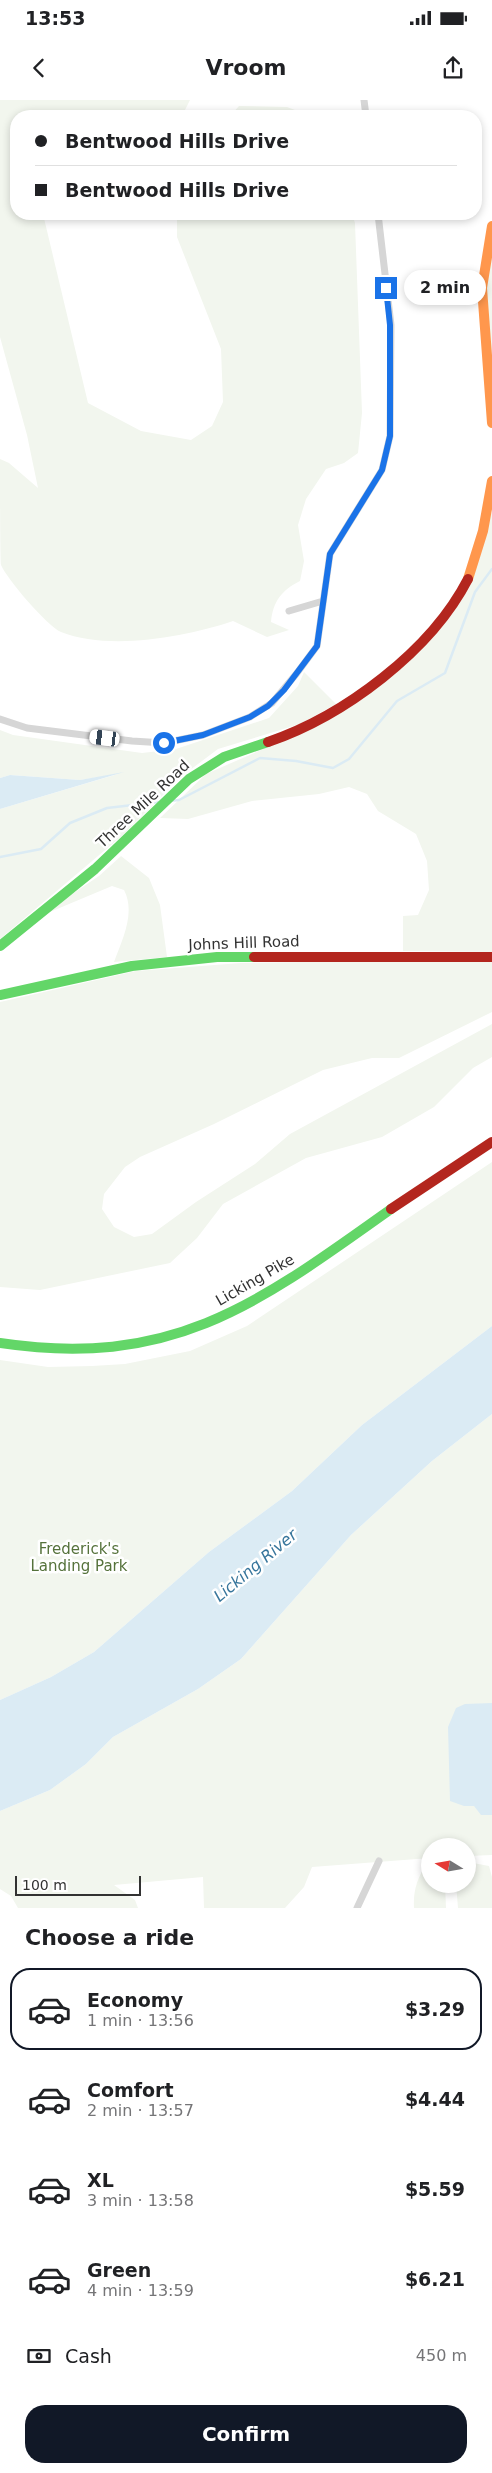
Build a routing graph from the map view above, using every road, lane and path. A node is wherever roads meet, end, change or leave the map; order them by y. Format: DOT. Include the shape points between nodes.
graph roads {
  1 [pos="379,220"];
  2 [pos="492,226"];
  3 [pos="492,423"];
  4 [pos="492,481"];
  5 [pos="323,601"];
  6 [pos="289,611"];
  7 [pos="0,719"];
  8 [pos="0,946"];
  9 [pos="492,957"];
  10 [pos="0,995"];
  11 [pos="492,1142"];
  12 [pos="0,1343"];
  13 [pos="379,1861"];
  14 [pos="357,1908"];
  1 -- 5 [label="street" via="390,325 390,436 382,470 330,554"];
  2 -- 3 [label="main road" via="482,288"];
  4 -- 8 [label="main road, Three Mile Road" via="483,536 467,580 444,615 408,653 379,679 318,721 202,769 108,858"];
  5 -- 6 [label="street"];
  5 -- 7 [label="street" via="317,646 278,697 250,717 203,735 156,744 27,728"];
  9 -- 10 [label="main road, Johns Hill Road" via="207,958 132,966"];
  11 -- 12 [label="main road, Licking Pike" via="263,1297 195,1329 144,1343 91,1350 32,1348"];
  13 -- 14 [label="street"];
}
